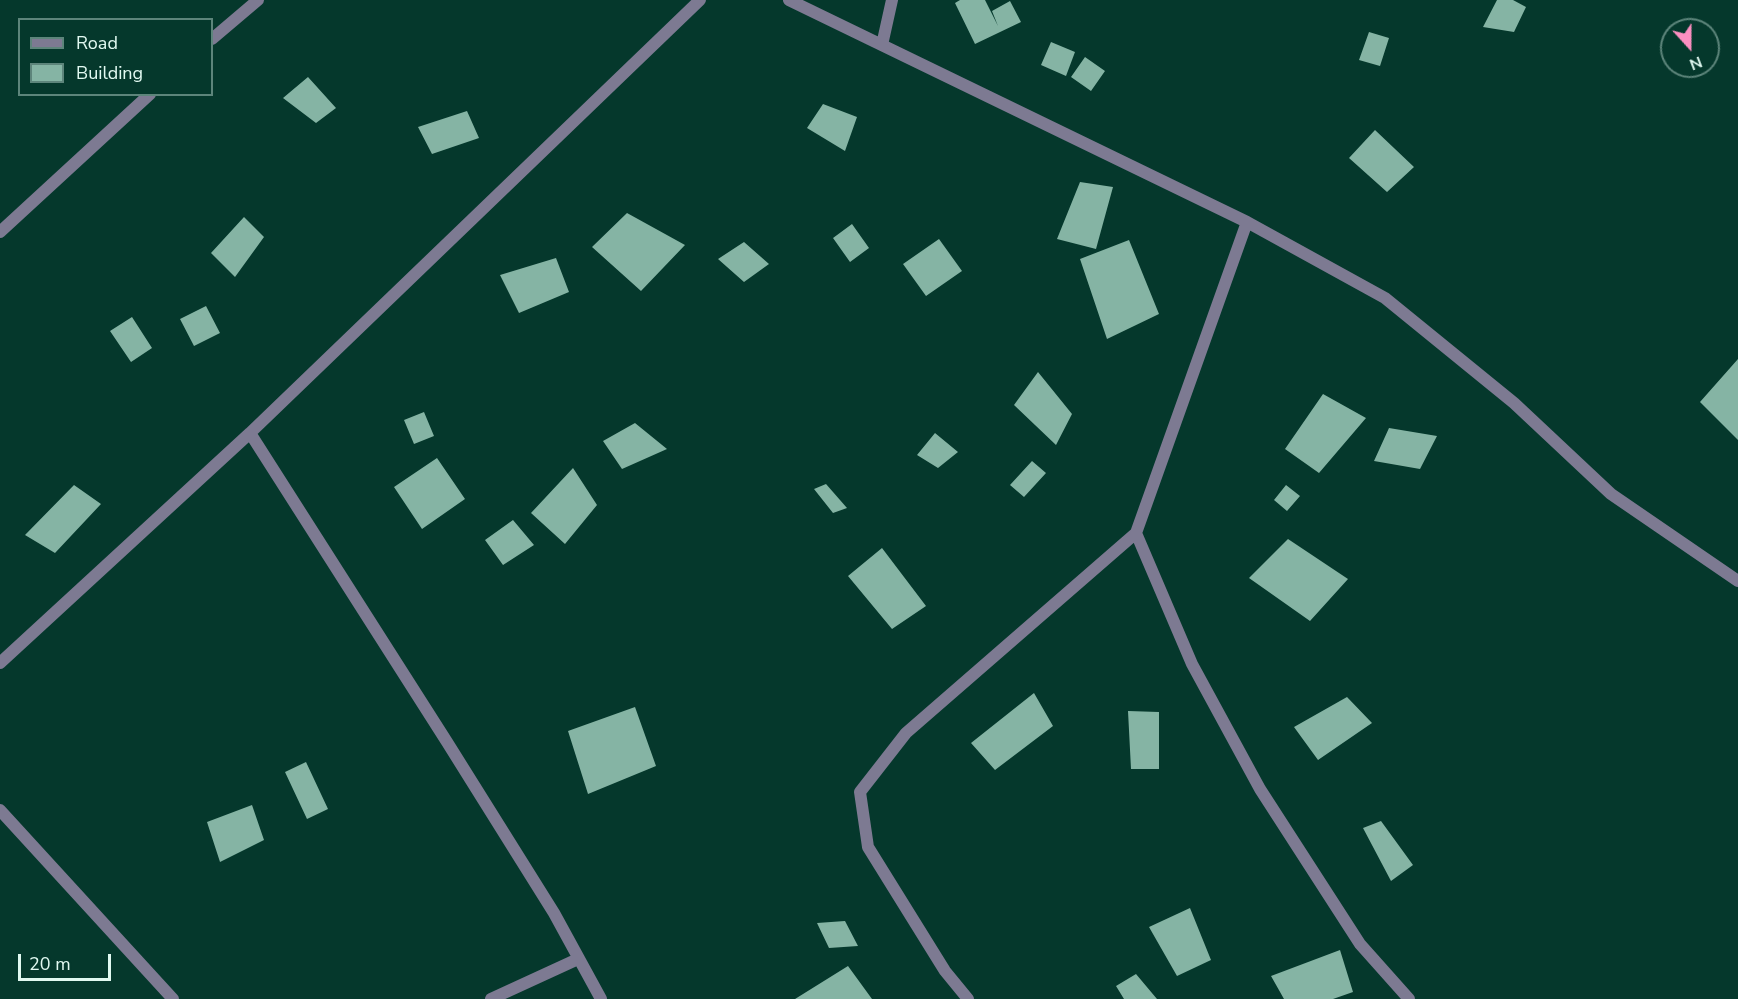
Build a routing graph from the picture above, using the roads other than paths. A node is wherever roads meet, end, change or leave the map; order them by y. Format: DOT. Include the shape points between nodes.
graph roads {
  1 [pos="258,0"];
  2 [pos="700,0"];
  3 [pos="789,0"];
  4 [pos="892,0"];
  5 [pos="213,38"];
  6 [pos="882,45"];
  7 [pos="148,96"];
  8 [pos="1247,222"];
  9 [pos="0,232"];
  10 [pos="250,434"];
  11 [pos="1136,533"];
  12 [pos="1738,581"];
  13 [pos="0,663"];
  14 [pos="0,810"];
  15 [pos="578,959"];
  16 [pos="173,999"];
  17 [pos="491,999"];
  18 [pos="601,999"];
  19 [pos="968,999"];
  20 [pos="1409,999"];
  1 -- 5 [label="street"];
  2 -- 10 [label="street"];
  3 -- 6 [label="street"];
  4 -- 6 [label="street"];
  6 -- 8 [label="street"];
  7 -- 9 [label="street"];
  8 -- 11 [label="street"];
  8 -- 12 [label="street" via="1385,298 1514,403 1611,494"];
  10 -- 13 [label="street"];
  10 -- 15 [label="street" via="554,913"];
  11 -- 19 [label="street" via="906,733 860,792 868,847 945,971"];
  11 -- 20 [label="street" via="1192,664 1260,789 1360,944"];
  14 -- 16 [label="street"];
  15 -- 17 [label="street"];
  15 -- 18 [label="street"];
}
